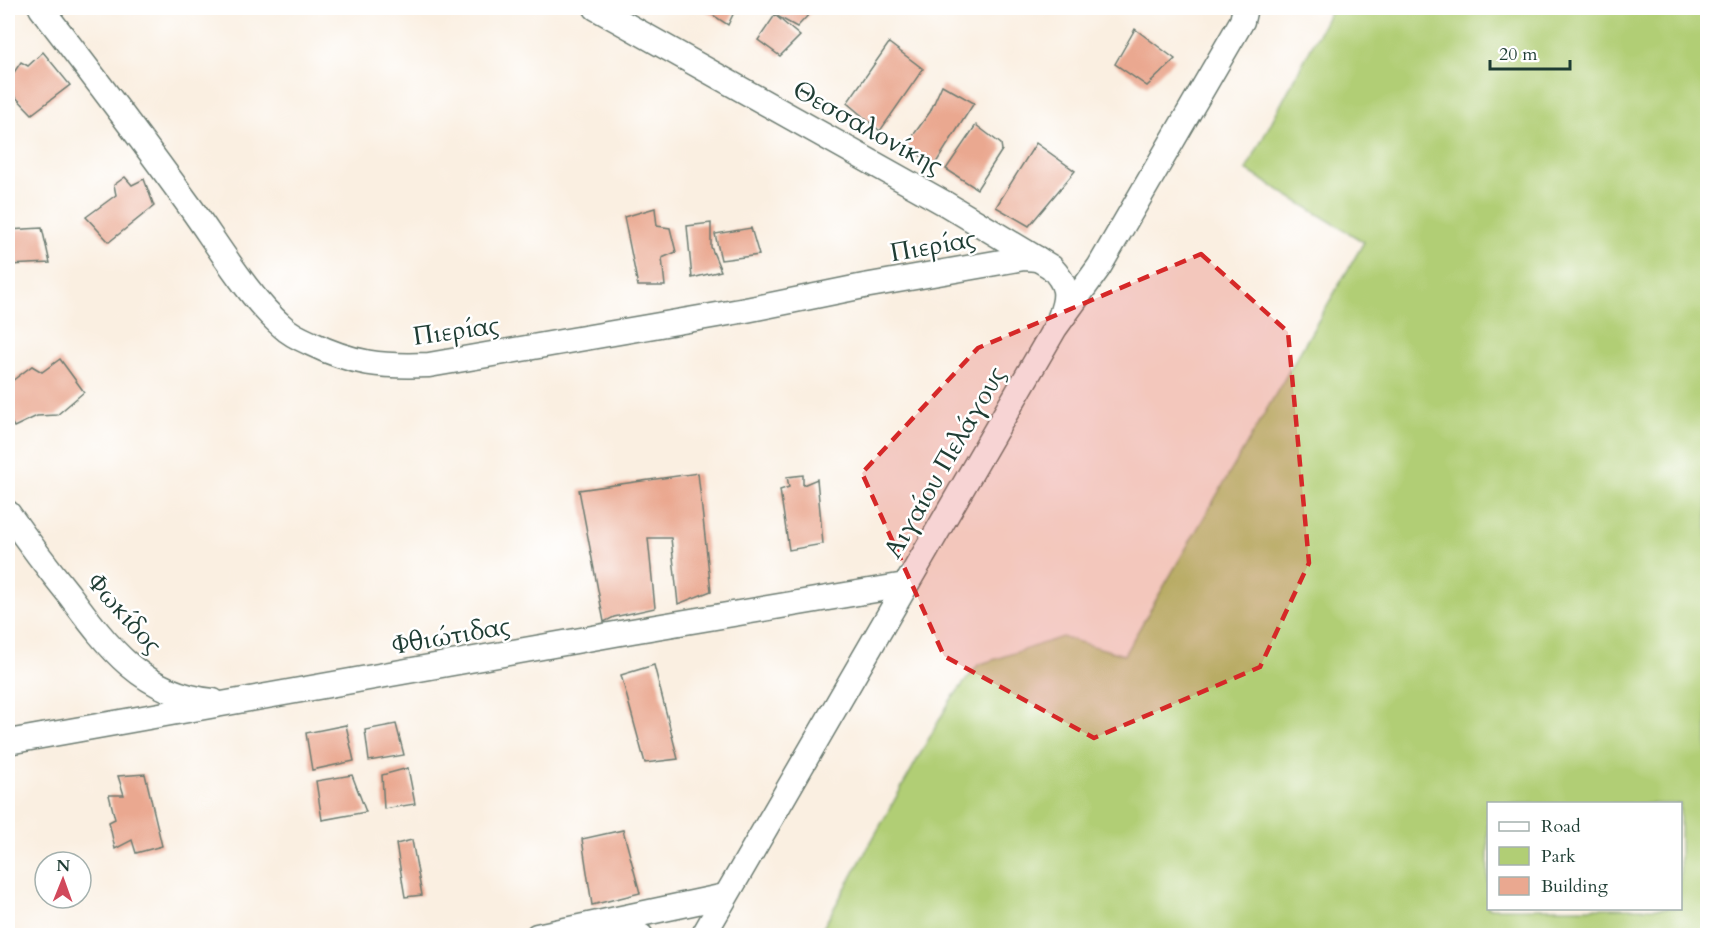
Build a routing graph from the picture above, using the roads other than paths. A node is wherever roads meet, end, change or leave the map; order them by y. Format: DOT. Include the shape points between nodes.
graph roads {
  1 [pos="41,8"];
  2 [pos="596,8"];
  3 [pos="1243,14"];
  4 [pos="1038,259"];
  5 [pos="1055,328"];
  6 [pos="8,513"];
  7 [pos="905,585"];
  8 [pos="233,703"];
  9 [pos="8,742"];
  10 [pos="725,896"];
  11 [pos="588,924"];
  12 [pos="537,936"];
  13 [pos="641,936"];
  14 [pos="704,936"];
  1 -- 4 [label="street, Πιερίας" via="275,319 301,339 365,364 429,365 1024,258"];
  2 -- 4 [label="street, Θεσσαλονίκης"];
  3 -- 5 [label="street, Αιγαίου Πελάγους" via="1099,267"];
  4 -- 5 [label="street, Θεσσαλονίκης" via="1061,277 1066,291"];
  5 -- 7 [label="street, Αιγαίου Πελάγους"];
  6 -- 8 [label="street, Φωκίδος" via="93,627 128,665 175,693"];
  7 -- 8 [label="street, Φθιώτιδας"];
  7 -- 10 [label="street, Αιγαίου Πελάγους"];
  8 -- 9 [label="street, Φθιώτιδας"];
  10 -- 11 [label="street"];
  10 -- 14 [label="street, Αιγαίου Πελάγους"];
  11 -- 12 [label="street"];
  11 -- 13 [label="street" via="624,928"];
}
